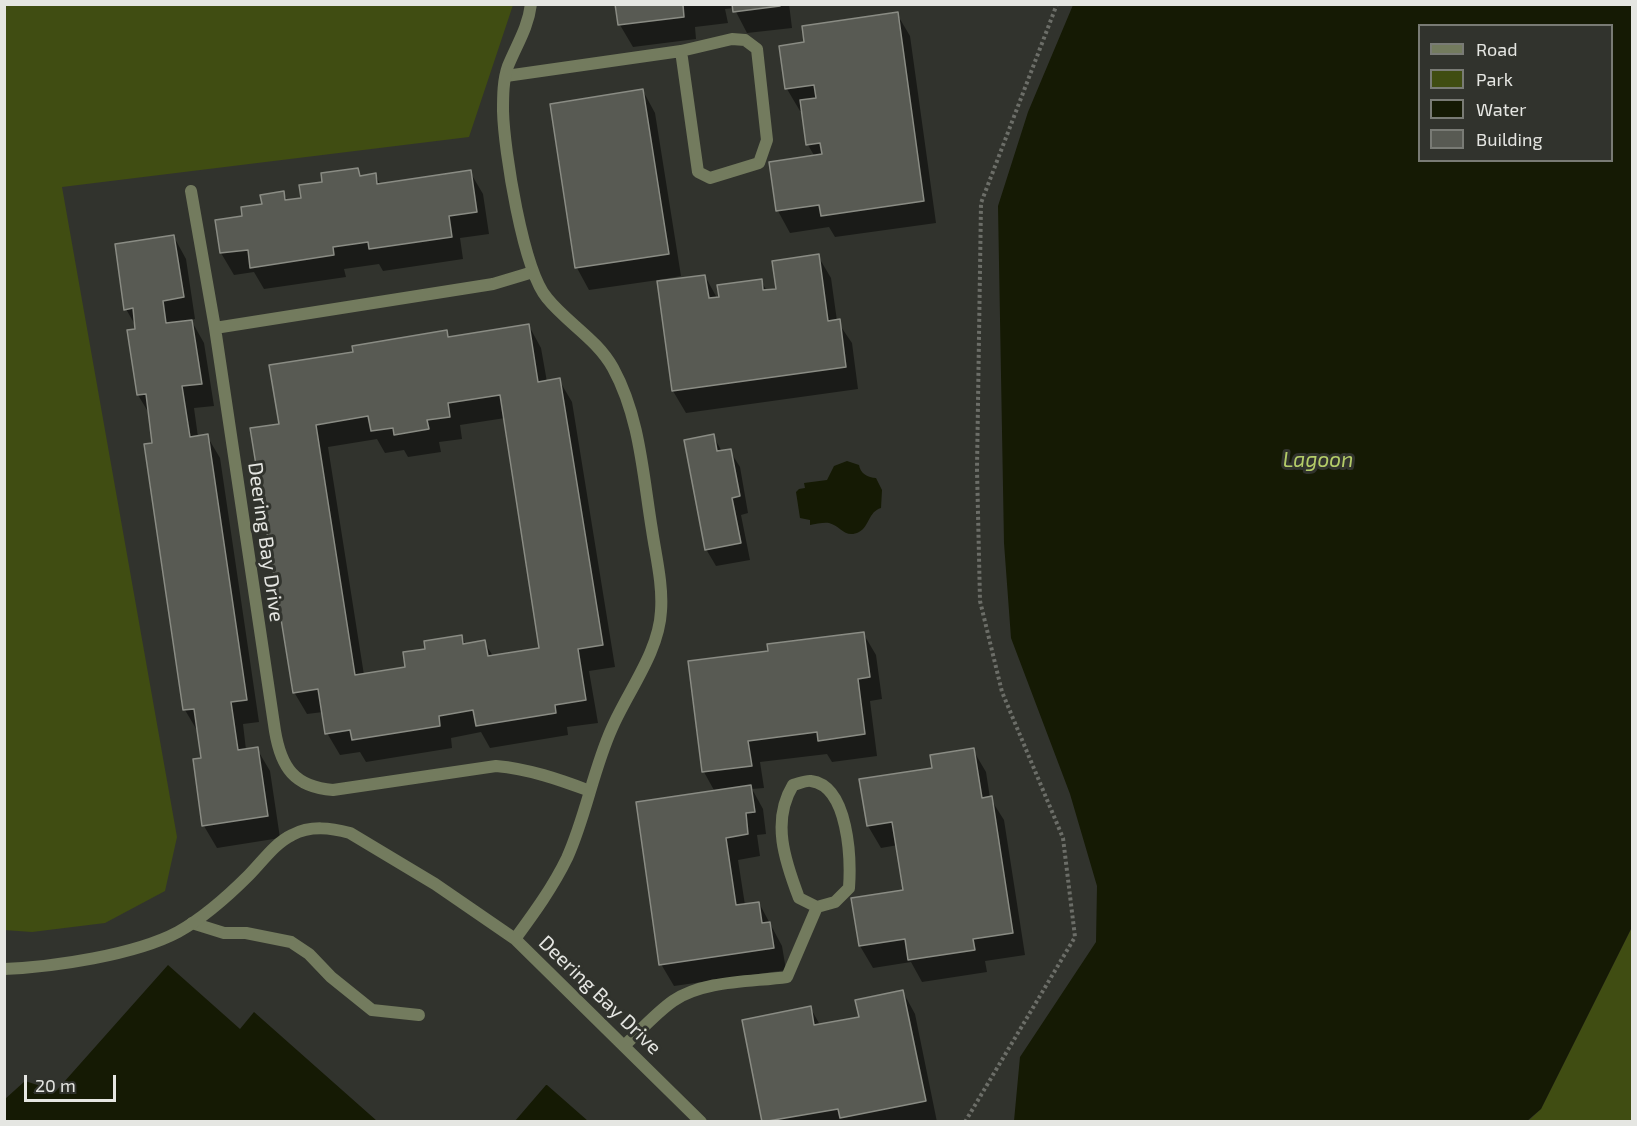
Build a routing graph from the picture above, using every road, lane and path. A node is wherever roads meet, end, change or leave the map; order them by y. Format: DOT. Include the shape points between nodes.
graph roads {
  1 [pos="531,4"];
  2 [pos="1057,4"];
  3 [pos="681,51"];
  4 [pos="506,76"];
  5 [pos="191,192"];
  6 [pos="533,272"];
  7 [pos="215,328"];
  8 [pos="590,791"];
  9 [pos="817,907"];
  10 [pos="192,923"];
  11 [pos="515,939"];
  12 [pos="4,969"];
  13 [pos="419,1015"];
  14 [pos="625,1045"];
  15 [pos="701,1122"];
  16 [pos="965,1122"];
  1 -- 4 [label="street, Deering Bay Drive" via="528,26"];
  2 -- 16 [label="path" via="981,203 977,469 980,601 1002,692 1063,838 1075,937"];
  3 -- 3 [label="street" via="732,39 745,40 757,49 767,140 759,163 710,178 698,172"];
  3 -- 4 [label="street"];
  4 -- 6 [label="street, Deering Bay Drive" via="506,144"];
  5 -- 7 [label="street, Deering Bay Drive"];
  6 -- 7 [label="street" via="493,284"];
  6 -- 8 [label="street, Deering Bay Drive" via="544,296 602,351 627,399 636,430 661,591 657,636 611,730"];
  7 -- 8 [label="street, Deering Bay Drive" via="274,731 281,760 288,770 314,788 333,790 496,766 520,768"];
  8 -- 11 [label="street, Deering Bay Drive" via="556,880"];
  9 -- 9 [label="street" via="835,902 849,888 851,857 841,810 829,790 811,781 793,785 784,799 780,827 788,870 799,898"];
  9 -- 14 [label="street" via="787,977 714,986 684,995"];
  10 -- 11 [label="street" via="226,898 281,842 317,827 362,839 478,911"];
  10 -- 12 [label="street" via="176,933 111,954"];
  10 -- 13 [label="street" via="224,933 291,942 372,1010"];
  11 -- 14 [label="street, Deering Bay Drive"];
  14 -- 15 [label="street, Deering Bay Drive"];
}
